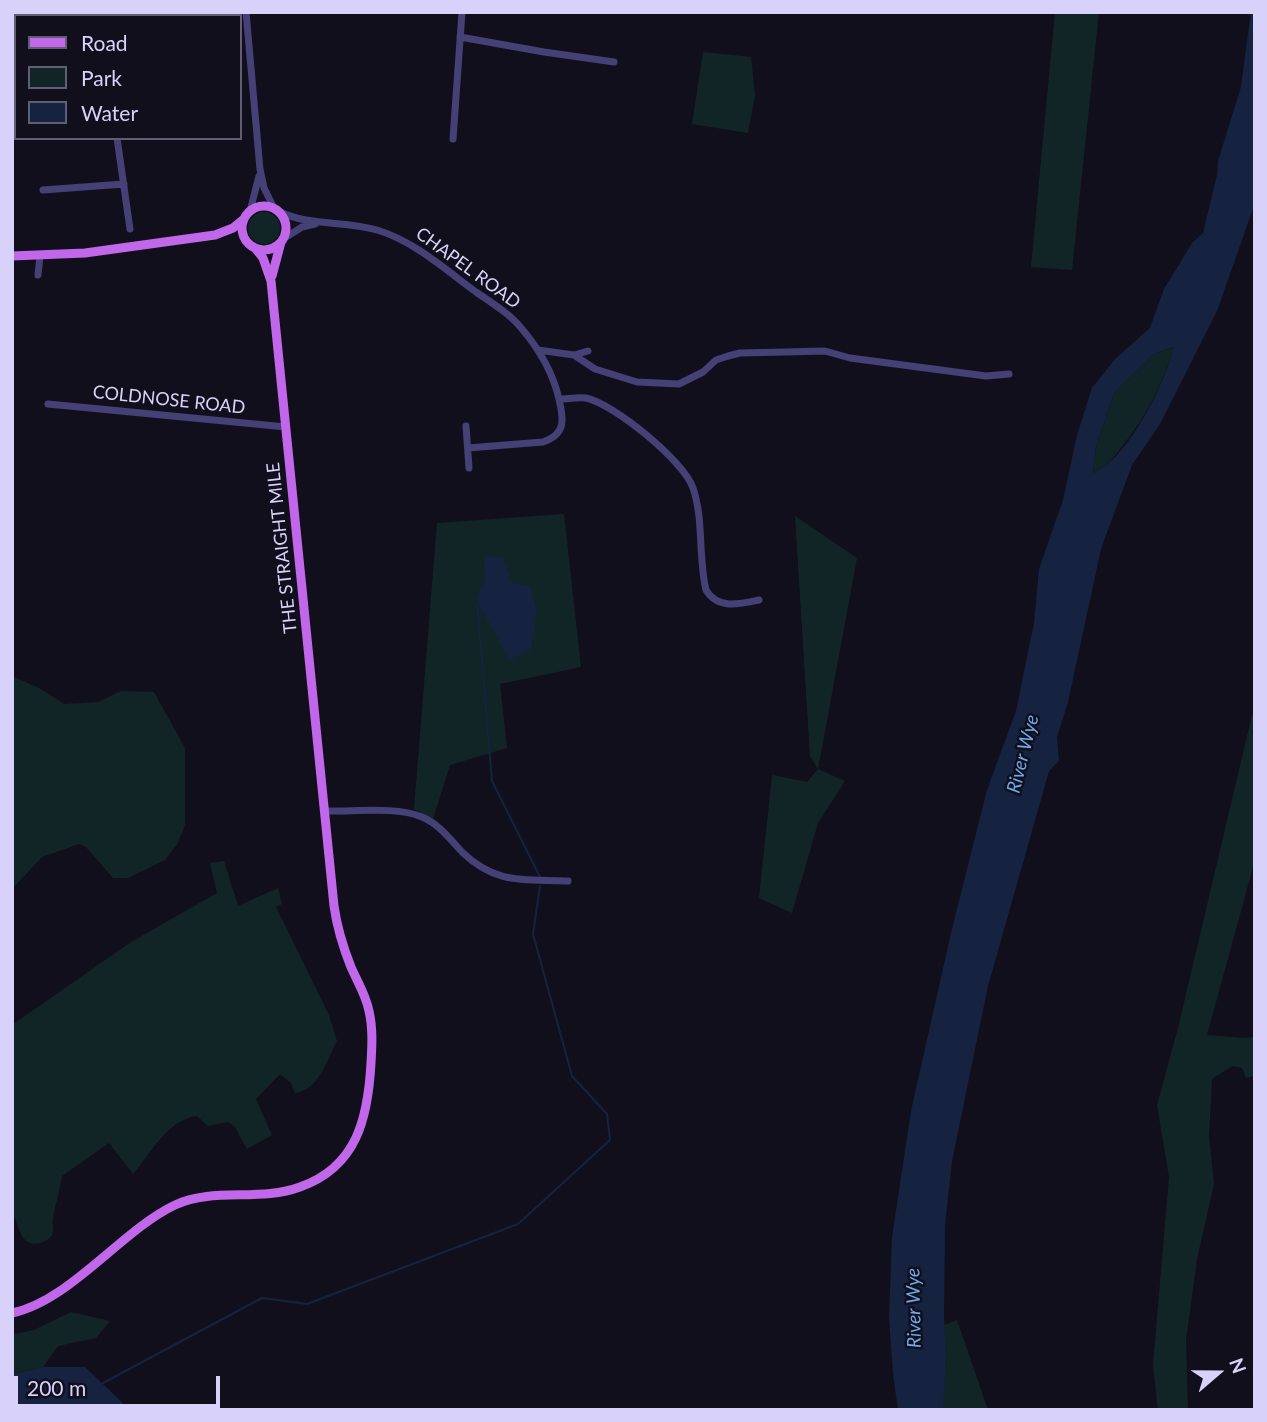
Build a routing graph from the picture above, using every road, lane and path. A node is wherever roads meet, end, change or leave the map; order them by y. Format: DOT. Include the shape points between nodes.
graph roads {
  1 [pos="246,12"];
  2 [pos="462,12"];
  3 [pos="460,37"];
  4 [pos="614,62"];
  5 [pos="12,66"];
  6 [pos="14,84"];
  7 [pos="453,138"];
  8 [pos="117,140"];
  9 [pos="260,169"];
  10 [pos="124,184"];
  11 [pos="43,190"];
  12 [pos="276,209"];
  13 [pos="247,215"];
  14 [pos="319,223"];
  15 [pos="130,229"];
  16 [pos="215,235"];
  17 [pos="246,240"];
  18 [pos="282,240"];
  19 [pos="255,248"];
  20 [pos="12,256"];
  21 [pos="40,256"];
  22 [pos="38,275"];
  23 [pos="271,281"];
  24 [pos="538,350"];
  25 [pos="588,351"];
  26 [pos="574,355"];
  27 [pos="1009,374"];
  28 [pos="559,399"];
  29 [pos="48,404"];
  30 [pos="466,426"];
  31 [pos="286,427"];
  32 [pos="468,448"];
  33 [pos="469,468"];
  34 [pos="759,600"];
  35 [pos="325,811"];
  36 [pos="568,881"];
  37 [pos="12,1313"];
  1 -- 9 [label="street"];
  2 -- 3 [label="street"];
  3 -- 4 [label="street"];
  3 -- 7 [label="street"];
  5 -- 6 [label="street"];
  8 -- 10 [label="street"];
  9 -- 12 [label="street"];
  9 -- 13 [label="street"];
  10 -- 11 [label="street"];
  10 -- 15 [label="street"];
  12 -- 13 [label="main road" via="259,206"];
  12 -- 14 [label="street, CHAPEL ROAD"];
  12 -- 18 [label="main road" via="286,226"];
  13 -- 16 [label="main road" via="233,228"];
  13 -- 17 [label="main road" via="242,229"];
  14 -- 18 [label="street, CHAPEL ROAD"];
  14 -- 24 [label="street, CHAPEL ROAD" via="361,226 396,237 504,312"];
  16 -- 17 [label="main road"];
  16 -- 21 [label="main road"];
  17 -- 19 [label="main road"];
  18 -- 19 [label="main road" via="267,249"];
  18 -- 23 [label="main road, THE STRAIGHT MILE"];
  19 -- 23 [label="main road, THE STRAIGHT MILE"];
  20 -- 21 [label="main road"];
  21 -- 22 [label="street"];
  23 -- 31 [label="main road, THE STRAIGHT MILE"];
  24 -- 26 [label="street"];
  24 -- 28 [label="street, CHAPEL ROAD"];
  25 -- 26 [label="street"];
  26 -- 27 [label="street" via="595,369 626,380 679,384 716,360 740,353 825,351 861,360"];
  28 -- 32 [label="street" via="562,426 554,438"];
  28 -- 34 [label="street" via="593,401 675,460 692,486 704,579 711,598 723,604"];
  29 -- 31 [label="street, COLDNOSE ROAD"];
  30 -- 32 [label="street"];
  31 -- 35 [label="main road, THE STRAIGHT MILE"];
  32 -- 33 [label="street"];
  35 -- 36 [label="street" via="405,812 422,817 446,834 487,872 510,879"];
  35 -- 37 [label="main road, THE STRAIGHT MILE" via="335,917 372,1025 368,1096 351,1148 329,1173 297,1188 262,1195 208,1196 177,1204 60,1290"];
}
